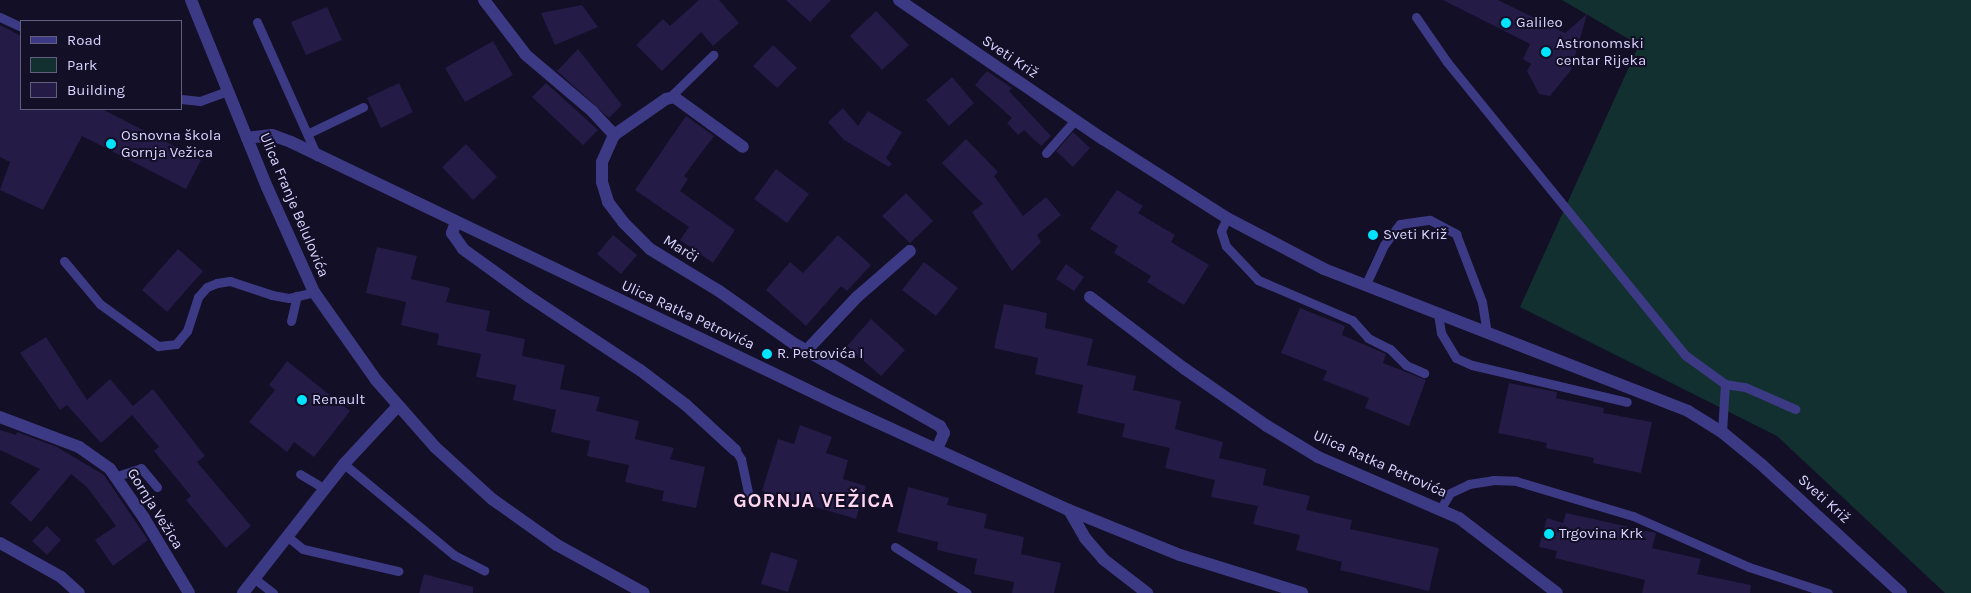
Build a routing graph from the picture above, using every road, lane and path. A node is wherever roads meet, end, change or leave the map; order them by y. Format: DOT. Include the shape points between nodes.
graph roads {
  1 [pos="191,0"];
  2 [pos="484,0"];
  3 [pos="899,0"];
  4 [pos="0,17"];
  5 [pos="1416,17"];
  6 [pos="257,22"];
  7 [pos="20,26"];
  8 [pos="714,55"];
  9 [pos="228,91"];
  10 [pos="669,98"];
  11 [pos="182,99"];
  12 [pos="363,106"];
  13 [pos="1075,120"];
  14 [pos="309,133"];
  15 [pos="614,135"];
  16 [pos="247,138"];
  17 [pos="743,147"];
  18 [pos="1046,153"];
  19 [pos="317,156"];
  20 [pos="1227,218"];
  21 [pos="456,222"];
  22 [pos="910,252"];
  23 [pos="64,261"];
  24 [pos="1365,286"];
  25 [pos="314,292"];
  26 [pos="297,296"];
  27 [pos="1090,297"];
  28 [pos="1438,314"];
  29 [pos="292,321"];
  30 [pos="1487,332"];
  31 [pos="806,351"];
  32 [pos="1424,373"];
  33 [pos="1724,384"];
  34 [pos="1627,402"];
  35 [pos="397,407"];
  36 [pos="1795,409"];
  37 [pos="0,417"];
  38 [pos="1722,432"];
  39 [pos="937,449"];
  40 [pos="735,450"];
  41 [pos="344,464"];
  42 [pos="300,474"];
  43 [pos="117,476"];
  44 [pos="157,487"];
  45 [pos="324,490"];
  46 [pos="749,498"];
  47 [pos="1441,508"];
  48 [pos="1069,510"];
  49 [pos="288,537"];
  50 [pos="0,543"];
  51 [pos="895,546"];
  52 [pos="484,570"];
  53 [pos="398,572"];
  54 [pos="255,579"];
  55 [pos="1266,588"];
  56 [pos="79,593"];
  57 [pos="189,593"];
  58 [pos="243,593"];
  59 [pos="272,593"];
  60 [pos="644,593"];
  61 [pos="967,593"];
  62 [pos="1148,593"];
  63 [pos="1302,593"];
  64 [pos="1557,593"];
  65 [pos="1828,593"];
  66 [pos="1901,593"];
  1 -- 9 [label="street, Ulica Franje Belulovića"];
  2 -- 15 [label="street" via="526,54 592,111"];
  3 -- 13 [label="street, Sveti Križ"];
  4 -- 7 [label="lane"];
  5 -- 33 [label="lane" via="1447,62 1685,355"];
  6 -- 14 [label="lane"];
  8 -- 10 [label="lane"];
  9 -- 11 [label="lane" via="200,101"];
  9 -- 16 [label="street, Ulica Franje Belulovića"];
  10 -- 15 [label="street"];
  10 -- 17 [label="street" via="686,102"];
  12 -- 14 [label="lane"];
  13 -- 18 [label="lane"];
  13 -- 20 [label="street, Sveti Križ"];
  14 -- 19 [label="lane"];
  15 -- 31 [label="street, Marči" via="602,162 602,182 608,202 622,222 655,253 719,291"];
  16 -- 19 [label="street, Ulica Ratka Petrovića" via="272,135"];
  16 -- 25 [label="street, Ulica Franje Belulovića"];
  19 -- 21 [label="street, Ulica Ratka Petrovića"];
  20 -- 24 [label="street, Sveti Križ" via="1324,269"];
  20 -- 32 [label="lane" via="1221,231 1226,246 1258,280 1352,320 1368,338 1390,348 1406,365"];
  21 -- 39 [label="street, Ulica Ratka Petrovića"];
  21 -- 40 [label="street" via="452,233 463,249 647,375"];
  22 -- 31 [label="street" via="857,297"];
  23 -- 26 [label="lane" via="100,304 158,346 176,344 187,331 198,297 207,287 217,283 230,281 272,295"];
  24 -- 28 [label="street, Sveti Križ"];
  24 -- 30 [label="lane" via="1384,245 1400,224 1430,220 1456,234 1476,285"];
  25 -- 26 [label="lane"];
  25 -- 35 [label="street, Ulica Franje Belulovića"];
  26 -- 29 [label="lane"];
  27 -- 47 [label="street, Ulica Ratka Petrovića" via="1185,369 1318,457"];
  28 -- 30 [label="street, Sveti Križ"];
  28 -- 34 [label="lane" via="1441,334 1456,358 1472,365"];
  30 -- 38 [label="street, Sveti Križ" via="1688,411"];
  31 -- 39 [label="street, Marči" via="940,426 944,433"];
  33 -- 36 [label="lane" via="1746,387"];
  33 -- 38 [label="lane"];
  35 -- 41 [label="street"];
  35 -- 60 [label="street, Ulica Franje Belulovića" via="460,472 528,525"];
  37 -- 43 [label="street, Gornja Vežica" via="79,447"];
  38 -- 66 [label="street, Sveti Križ"];
  39 -- 48 [label="street, Ulica Ratka Petrovića"];
  40 -- 46 [label="lane" via="741,459"];
  41 -- 45 [label="street"];
  41 -- 52 [label="lane" via="454,555"];
  42 -- 45 [label="lane"];
  43 -- 44 [label="lane" via="141,468"];
  43 -- 57 [label="street, Gornja Vežica"];
  45 -- 49 [label="street"];
  47 -- 64 [label="street, Ulica Ratka Petrovića" via="1459,518"];
  47 -- 65 [label="lane" via="1450,493 1469,484 1516,481 1633,516 1749,567"];
  48 -- 55 [label="street, Ulica Ratka Petrovića"];
  48 -- 62 [label="street" via="1085,538 1103,559"];
  49 -- 53 [label="lane" via="310,551"];
  49 -- 54 [label="street"];
  50 -- 56 [label="street" via="61,577"];
  51 -- 61 [label="lane"];
  54 -- 58 [label="street"];
  54 -- 59 [label="lane"];
  55 -- 63 [label="street, Ulica Ratka Petrovića"];
}
